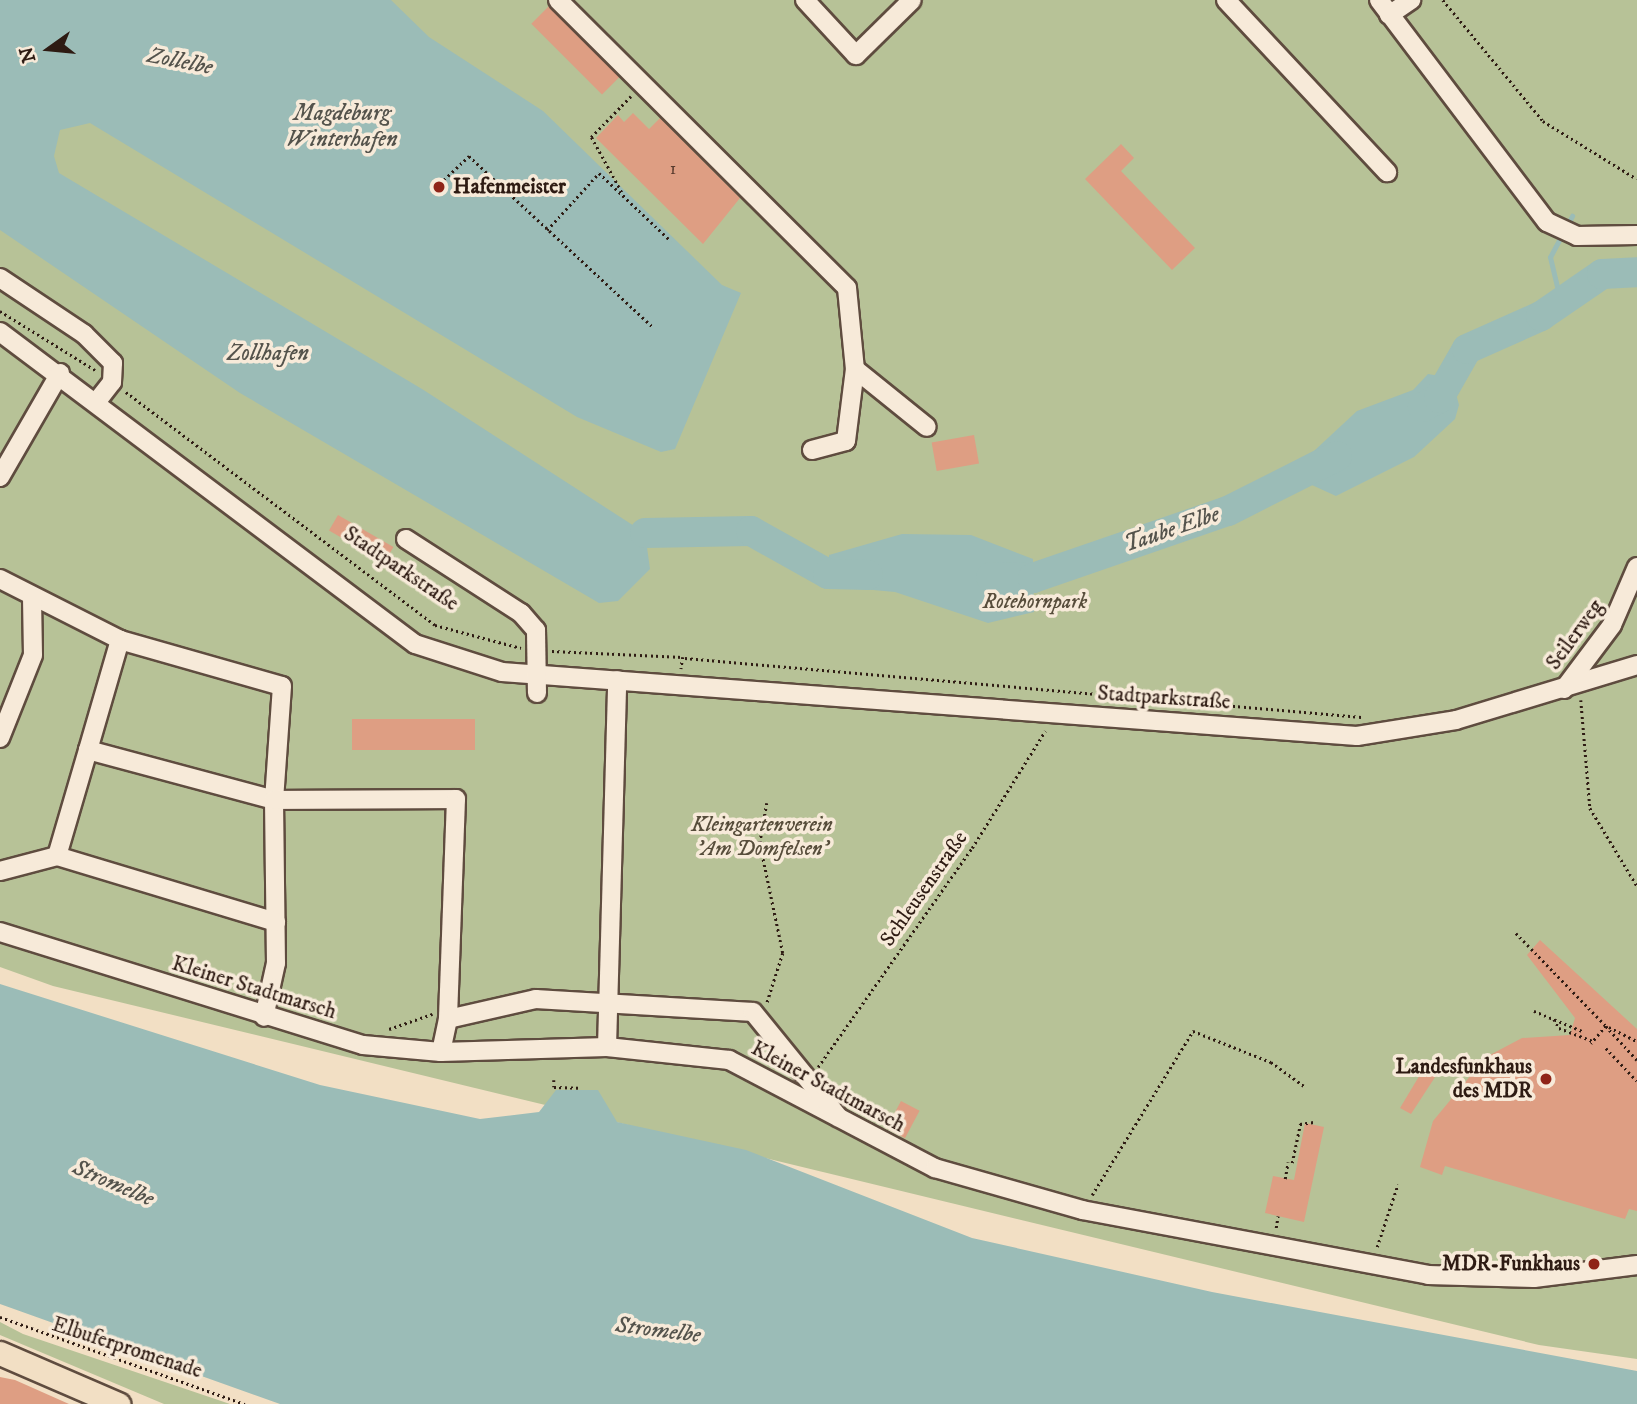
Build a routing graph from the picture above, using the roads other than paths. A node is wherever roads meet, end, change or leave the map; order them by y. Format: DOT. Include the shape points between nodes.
graph roads {
  1 [pos="558,0"];
  2 [pos="805,0"];
  3 [pos="911,0"];
  4 [pos="1226,0"];
  5 [pos="1411,0"];
  6 [pos="1384,7"];
  7 [pos="1387,172"];
  8 [pos="1637,236"];
  9 [pos="0,278"];
  10 [pos="0,332"];
  11 [pos="855,369"];
  12 [pos="60,373"];
  13 [pos="97,400"];
  14 [pos="927,427"];
  15 [pos="812,450"];
  16 [pos="0,477"];
  17 [pos="406,539"];
  18 [pos="1637,568"];
  19 [pos="0,579"];
  20 [pos="32,597"];
  21 [pos="120,640"];
  22 [pos="1637,665"];
  23 [pos="538,674"];
  24 [pos="617,680"];
  25 [pos="1571,687"];
  26 [pos="537,693"];
  27 [pos="0,738"];
  28 [pos="88,750"];
  29 [pos="274,800"];
  30 [pos="57,856"];
  31 [pos="0,871"];
  32 [pos="276,922"];
  33 [pos="0,932"];
  34 [pos="611,1003"];
  35 [pos="264,1017"];
  36 [pos="448,1019"];
  37 [pos="607,1047"];
  38 [pos="441,1052"];
  39 [pos="844,1124"];
  40 [pos="1637,1265"];
  41 [pos="0,1353"];
  42 [pos="118,1404"];
  1 -- 11 [label="street" via="847,288"];
  2 -- 3 [label="street" via="856,55"];
  4 -- 7 [label="street"];
  5 -- 6 [label="street"];
  6 -- 8 [label="street" via="1547,222 1577,236"];
  9 -- 13 [label="street" via="84,334 113,363 112,382"];
  10 -- 12 [label="street, Stadtparkstraße"];
  11 -- 14 [label="street"];
  11 -- 15 [label="street" via="846,441"];
  12 -- 13 [label="street, Stadtparkstraße"];
  12 -- 16 [label="street"];
  13 -- 23 [label="street, Stadtparkstraße" via="415,644 462,663"];
  17 -- 23 [label="street" via="521,613 536,630"];
  18 -- 25 [label="street, Seilerweg" via="1612,625"];
  19 -- 20 [label="street"];
  20 -- 21 [label="street"];
  20 -- 27 [label="street" via="33,655"];
  21 -- 28 [label="street"];
  21 -- 29 [label="street" via="282,686"];
  22 -- 25 [label="street, Stadtparkstraße"];
  23 -- 24 [label="street, Stadtparkstraße"];
  23 -- 26 [label="street"];
  24 -- 25 [label="street, Stadtparkstraße" via="1357,736 1456,720"];
  24 -- 34 [label="street"];
  28 -- 29 [label="street"];
  28 -- 30 [label="street"];
  29 -- 32 [label="street"];
  29 -- 36 [label="street" via="456,799"];
  30 -- 31 [label="street"];
  30 -- 32 [label="street"];
  32 -- 35 [label="street" via="276,963"];
  33 -- 35 [label="street, Kleiner Stadtmarsch"];
  34 -- 36 [label="street" via="536,999"];
  34 -- 37 [label="street"];
  34 -- 39 [label="street" via="754,1012"];
  35 -- 38 [label="street, Kleiner Stadtmarsch" via="363,1045"];
  36 -- 38 [label="street"];
  37 -- 38 [label="street, Kleiner Stadtmarsch"];
  37 -- 39 [label="street, Kleiner Stadtmarsch" via="729,1060"];
  39 -- 40 [label="street, Kleiner Stadtmarsch" via="935,1168 1082,1210 1371,1267 1534,1278"];
  41 -- 42 [label="main road"];
}
